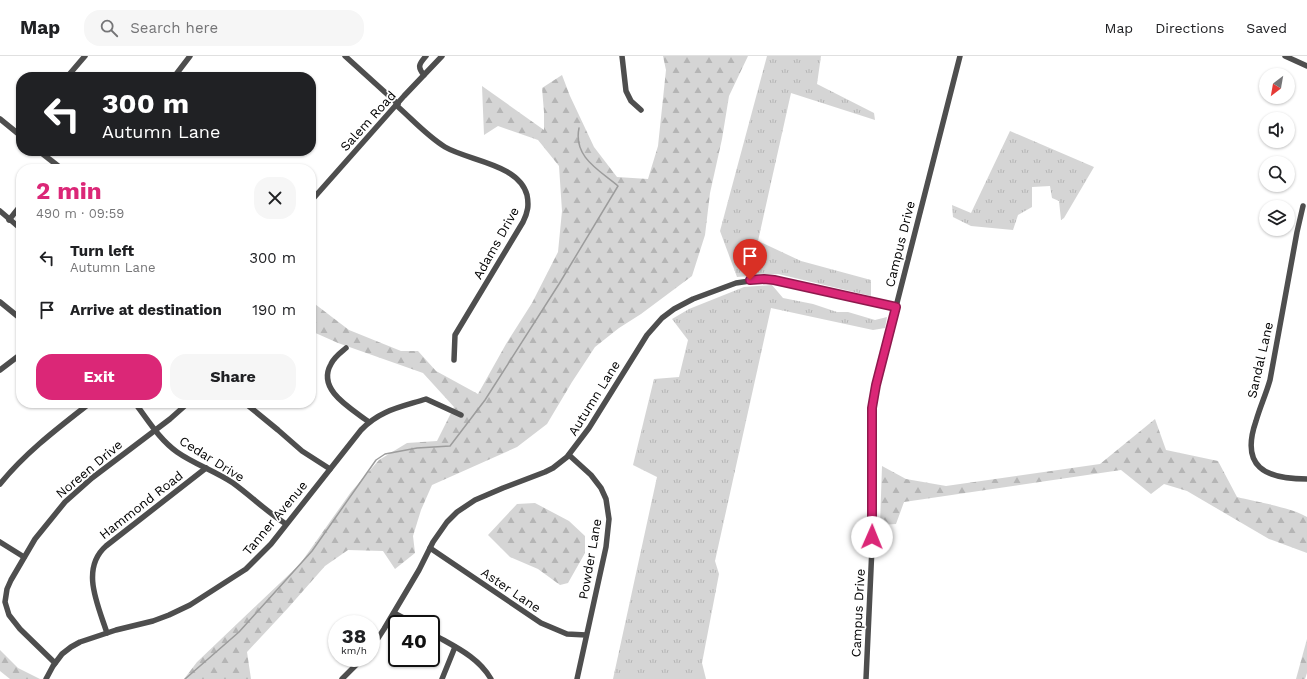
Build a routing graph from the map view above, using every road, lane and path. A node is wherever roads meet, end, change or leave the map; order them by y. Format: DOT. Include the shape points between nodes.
graph roads {
  1 [pos="85,56"];
  2 [pos="190,56"];
  3 [pos="345,56"];
  4 [pos="426,56"];
  5 [pos="442,56"];
  6 [pos="622,56"];
  7 [pos="960,56"];
  8 [pos="1284,56"];
  9 [pos="1301,56"];
  10 [pos="1300,63"];
  11 [pos="1307,66"];
  12 [pos="71,72"];
  13 [pos="178,72"];
  14 [pos="424,75"];
  15 [pos="397,104"];
  16 [pos="641,110"];
  17 [pos="0,119"];
  18 [pos="16,131"];
  19 [pos="45,156"];
  20 [pos="56,164"];
  21 [pos="316,196"];
  22 [pos="1303,206"];
  23 [pos="0,211"];
  24 [pos="16,212"];
  25 [pos="10,220"];
  26 [pos="16,225"];
  27 [pos="0,302"];
  28 [pos="896,307"];
  29 [pos="16,315"];
  30 [pos="346,348"];
  31 [pos="16,358"];
  32 [pos="454,360"];
  33 [pos="0,370"];
  34 [pos="84,408"];
  35 [pos="139,408"];
  36 [pos="182,408"];
  37 [pos="251,408"];
  38 [pos="462,415"];
  39 [pos="369,422"];
  40 [pos="155,430"];
  41 [pos="569,455"];
  42 [pos="206,468"];
  43 [pos="330,469"];
  44 [pos="1307,479"];
  45 [pos="0,484"];
  46 [pos="286,524"];
  47 [pos="0,542"];
  48 [pos="430,548"];
  49 [pos="24,557"];
  50 [pos="394,613"];
  51 [pos="398,615"];
  52 [pos="107,633"];
  53 [pos="586,634"];
  54 [pos="380,635"];
  55 [pos="440,638"];
  56 [pos="455,647"];
  57 [pos="55,663"];
  58 [pos="354,667"];
  59 [pos="344,678"];
  60 [pos="46,679"];
  61 [pos="442,679"];
  62 [pos="491,679"];
  63 [pos="577,679"];
  64 [pos="866,679"];
  1 -- 12 [label="street"];
  2 -- 13 [label="street"];
  3 -- 15 [label="street, Adams Drive"];
  4 -- 14 [label="street" via="419,66"];
  5 -- 14 [label="street, Salem Road"];
  6 -- 16 [label="street" via="626,91 631,101"];
  7 -- 28 [label="street, Campus Drive"];
  8 -- 10 [label="street"];
  9 -- 10 [label="street"];
  10 -- 11 [label="street"];
  14 -- 15 [label="street, Salem Road"];
  15 -- 21 [label="street, Salem Road"];
  15 -- 32 [label="street, Adams Drive" via="445,147 516,178 524,187 529,204 523,222 455,335"];
  17 -- 18 [label="street"];
  19 -- 20 [label="street"];
  22 -- 44 [label="street, Sandal Lane" via="1270,380 1256,421 1251,446 1254,461 1266,472 1276,476"];
  23 -- 25 [label="street"];
  24 -- 25 [label="street"];
  25 -- 26 [label="street"];
  27 -- 29 [label="street"];
  28 -- 41 [label="street, Autumn Lane" via="764,279 736,283 686,302 667,314 651,329 589,428"];
  28 -- 64 [label="street, Campus Drive" via="872,408 873,525"];
  30 -- 39 [label="street" via="331,362 328,382 339,399"];
  31 -- 33 [label="street"];
  34 -- 45 [label="street" via="37,445"];
  35 -- 40 [label="street, Cedar Drive"];
  36 -- 40 [label="street, Noreen Drive"];
  37 -- 43 [label="street" via="302,451"];
  38 -- 39 [label="street, Tanner Avenue" via="426,399 378,415"];
  39 -- 43 [label="street, Tanner Avenue"];
  40 -- 42 [label="street, Cedar Drive" via="177,452"];
  40 -- 49 [label="street, Noreen Drive" via="65,502"];
  41 -- 48 [label="street, Autumn Lane" via="546,472 503,488 463,508 446,522"];
  41 -- 53 [label="street, Powder Lane" via="601,488 609,512 608,532"];
  42 -- 46 [label="street, Cedar Drive" via="233,483"];
  42 -- 52 [label="street, Hammond Road" via="98,555 93,565 92,582"];
  43 -- 46 [label="street, Tanner Avenue"];
  46 -- 52 [label="street, Tanner Avenue" via="250,565 190,605 159,620"];
  47 -- 49 [label="street"];
  48 -- 50 [label="street, Autumn Lane"];
  48 -- 53 [label="street, Aster Lane" via="541,623 567,634"];
  49 -- 57 [label="street, Noreen Drive" via="7,589 5,607 13,622"];
  50 -- 51 [label="street"];
  50 -- 54 [label="street, Autumn Lane"];
  52 -- 57 [label="street, Tanner Avenue" via="75,644"];
  53 -- 63 [label="street, Powder Lane"];
  55 -- 56 [label="street"];
  56 -- 61 [label="street"];
  56 -- 62 [label="street" via="477,661"];
  57 -- 60 [label="street, Tanner Avenue"];
  58 -- 59 [label="street"];
}
